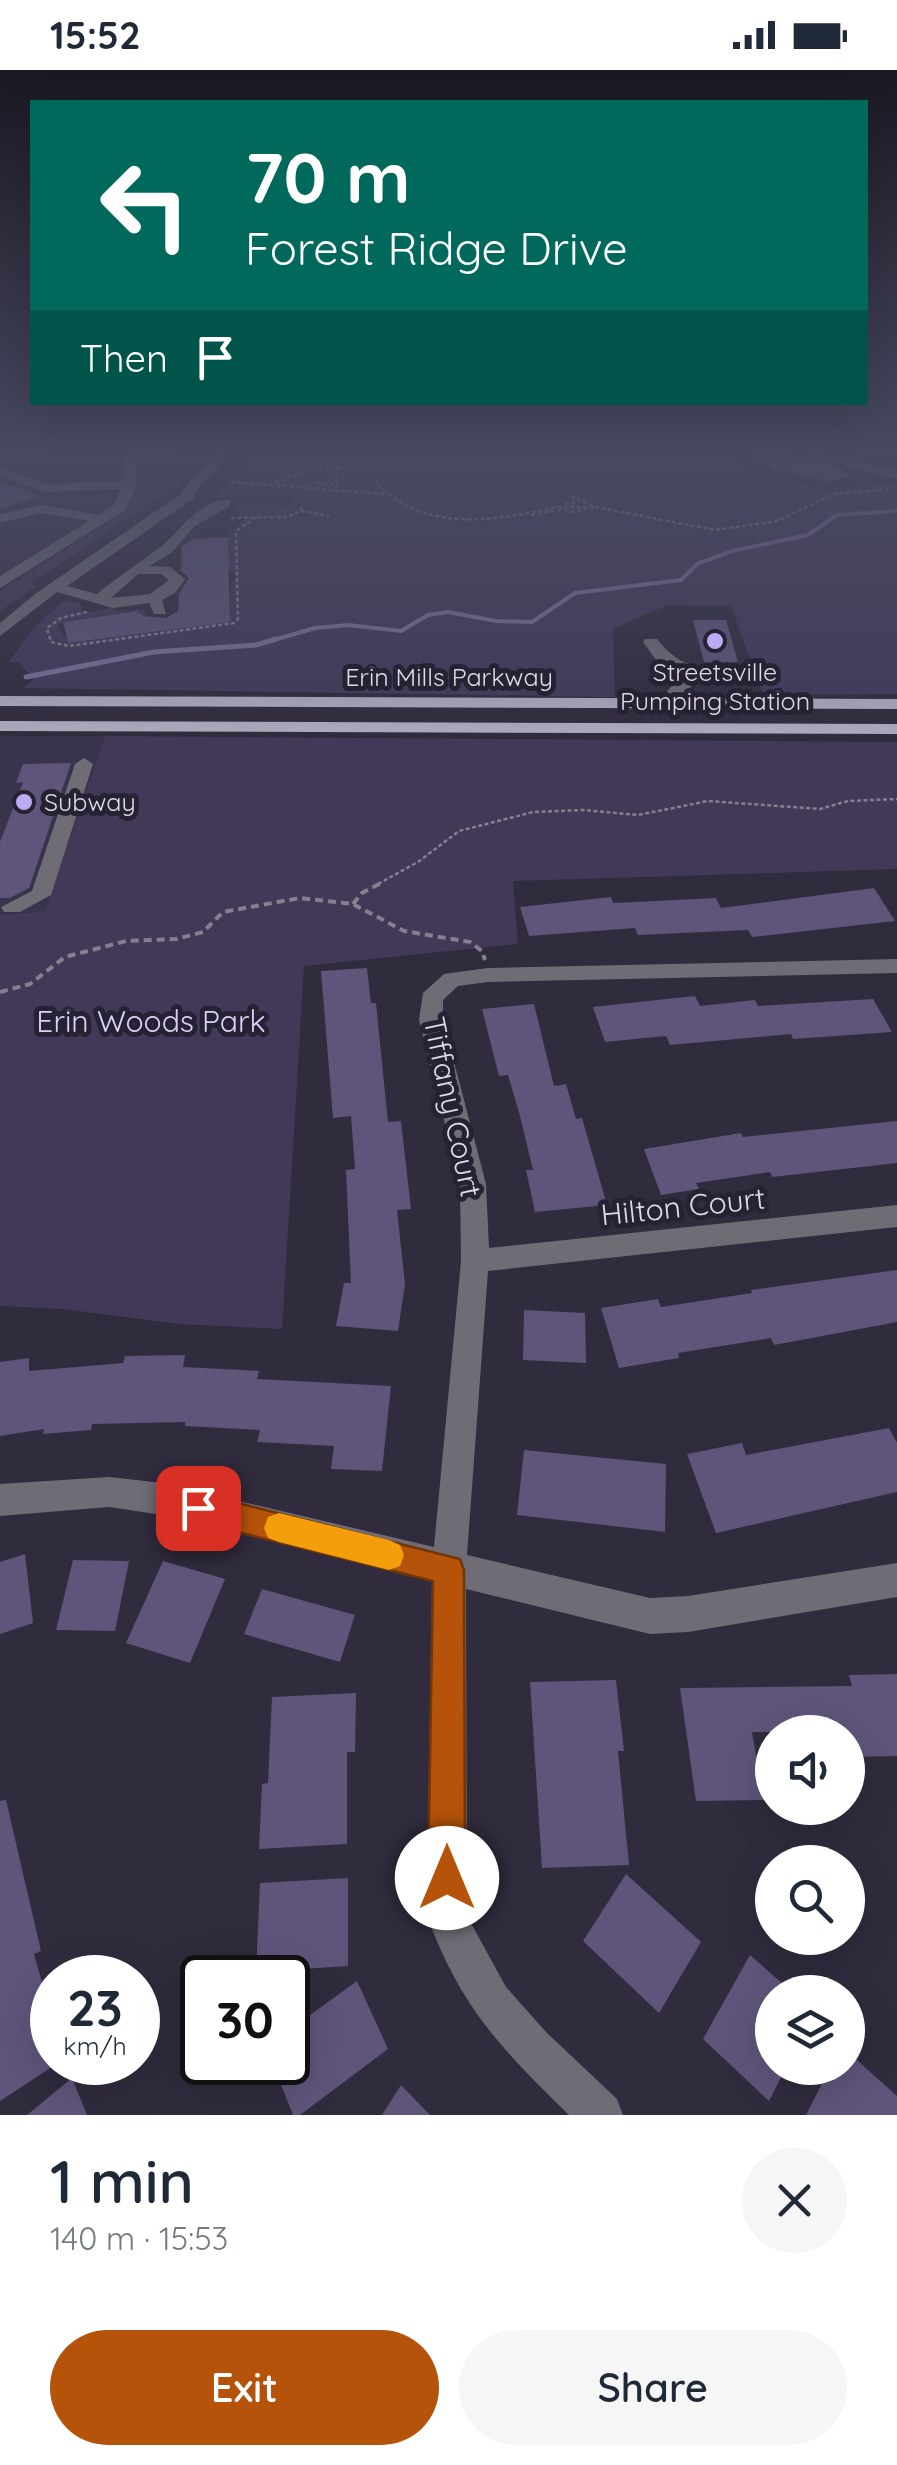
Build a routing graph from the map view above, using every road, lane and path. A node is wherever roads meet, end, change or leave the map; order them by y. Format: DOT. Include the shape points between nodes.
graph roads {
  1 [pos="58,547"];
  2 [pos="112,547"];
  3 [pos="168,547"];
  4 [pos="227,562"];
  5 [pos="236,562"];
  6 [pos="137,570"];
  7 [pos="0,583"];
  8 [pos="58,584"];
  9 [pos="107,593"];
  10 [pos="0,632"];
  11 [pos="651,642"];
  12 [pos="746,672"];
  13 [pos="694,673"];
  14 [pos="0,701"];
  15 [pos="666,704"];
  16 [pos="897,704"];
  17 [pos="0,726"];
  18 [pos="897,729"];
  19 [pos="84,764"];
  20 [pos="897,799"];
  21 [pos="353,904"];
  22 [pos="12,907"];
  23 [pos="897,966"];
  24 [pos="488,975"];
  25 [pos="0,992"];
  26 [pos="897,1216"];
  27 [pos="475,1262"];
  28 [pos="0,1500"];
  29 [pos="448,1570"];
  30 [pos="897,1580"];
  31 [pos="601,2115"];
  1 -- 7 [label="street"];
  2 -- 8 [label="street"];
  3 -- 6 [label="street"];
  4 -- 5 [label="path"];
  6 -- 9 [label="street"];
  6 -- 9 [label="street" via="176,576 176,585 157,606 120,604"];
  8 -- 9 [label="street"];
  8 -- 10 [label="street"];
  11 -- 13 [label="street" via="665,660"];
  12 -- 13 [label="street"];
  13 -- 15 [label="street"];
  14 -- 15 [label="main road, Erin Mills Parkway"];
  15 -- 16 [label="main road, Erin Mills Parkway"];
  17 -- 18 [label="main road, Erin Mills Parkway"];
  19 -- 22 [label="street" via="40,895"];
  20 -- 21 [label="path" via="820,809 708,801 638,815 532,812 459,831"];
  21 -- 24 [label="path" via="404,931 470,942 482,950"];
  21 -- 25 [label="path" via="300,898 223,912 203,932 65,957 30,984"];
  23 -- 24 [label="street, Tiffany Court"];
  24 -- 27 [label="street, Tiffany Court" via="445,983 429,1008 472,1184"];
  26 -- 27 [label="street, Hilton Court"];
  27 -- 29 [label="street, Tiffany Court"];
  28 -- 29 [label="street" via="109,1492 162,1498"];
  29 -- 30 [label="street" via="650,1616"];
  29 -- 31 [label="street, Tiffany Court" via="447,1916 481,1992"];
}
